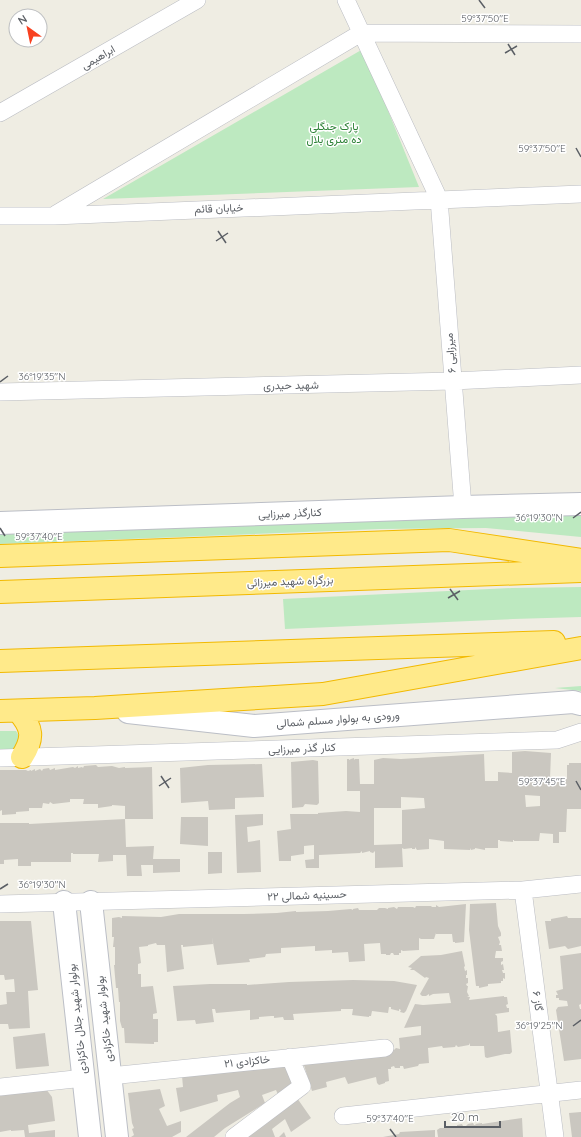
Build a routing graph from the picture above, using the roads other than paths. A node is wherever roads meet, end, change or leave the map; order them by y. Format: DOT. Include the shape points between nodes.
graph roads {
  1 [pos="197,0"];
  2 [pos="346,0"];
  3 [pos="361,33"];
  4 [pos="581,34"];
  5 [pos="0,113"];
  6 [pos="581,194"];
  7 [pos="439,199"];
  8 [pos="0,216"];
  9 [pos="54,216"];
  10 [pos="581,375"];
  11 [pos="453,381"];
  12 [pos="0,392"];
  13 [pos="581,504"];
  14 [pos="462,507"];
  15 [pos="0,523"];
  16 [pos="0,556"];
  17 [pos="581,560"];
  18 [pos="581,571"];
  19 [pos="0,592"];
  20 [pos="581,641"];
  21 [pos="581,648"];
  22 [pos="0,661"];
  23 [pos="581,704"];
  24 [pos="95,708"];
  25 [pos="9,711"];
  26 [pos="581,732"];
  27 [pos="22,757"];
  28 [pos="0,758"];
  29 [pos="581,884"];
  30 [pos="523,890"];
  31 [pos="64,902"];
  32 [pos="91,902"];
  33 [pos="0,904"];
  34 [pos="385,1048"];
  35 [pos="290,1057"];
  36 [pos="110,1076"];
  37 [pos="84,1078"];
  38 [pos="0,1087"];
  39 [pos="581,1090"];
  40 [pos="550,1094"];
  41 [pos="344,1116"];
  42 [pos="90,1137"];
  43 [pos="116,1137"];
  44 [pos="234,1137"];
  45 [pos="555,1137"];
  1 -- 5 [label="street, ابراهیمی"];
  2 -- 3 [label="street"];
  3 -- 4 [label="street"];
  3 -- 7 [label="street"];
  3 -- 9 [label="street"];
  6 -- 7 [label="street, خیابان قائم"];
  7 -- 9 [label="street, خیابان قائم"];
  7 -- 11 [label="street, میرزایی ۶"];
  8 -- 9 [label="street, خیابان قائم"];
  10 -- 11 [label="street, شهید حیدری"];
  11 -- 12 [label="street, شهید حیدری"];
  11 -- 14 [label="street, میرزایی ۶"];
  13 -- 14 [label="street, کنارگذر میرزایی"];
  14 -- 15 [label="street, کنارگذر میرزایی"];
  16 -- 17 [label="highway" via="449,540"];
  18 -- 19 [label="highway, بزرگراه شهید میرزائی"];
  20 -- 22 [label="highway"];
  21 -- 24 [label="highway" via="323,694"];
  23 -- 24 [label="street, ورودی به بولوار مسلم شمالی" via="573,702 254,726"];
  24 -- 25 [label="highway"];
  25 -- 27 [label="highway" via="27,721 30,733 29,746"];
  26 -- 27 [label="street, کنار گذر میرزایی" via="557,740"];
  27 -- 28 [label="street, کنار گذر میرزایی"];
  29 -- 30 [label="street, حسینیه شمالی ۲۲"];
  30 -- 32 [label="street, حسینیه شمالی ۲۲"];
  30 -- 40 [label="street, گاز ۶"];
  31 -- 32 [label="street, حسینیه شمالی ۲۲"];
  31 -- 33 [label="street, حسینیه شمالی ۲۲"];
  31 -- 37 [label="street, بولوار شهید جلال خاکزادی"];
  32 -- 36 [label="street, بولوار شهید خاکزادی"];
  34 -- 35 [label="street, خاکزادی ۲۱"];
  35 -- 36 [label="street, خاکزادی ۲۱"];
  35 -- 44 [label="street" via="302,1086"];
  36 -- 43 [label="street, بولوار شهید خاکزادی"];
  37 -- 38 [label="street"];
  37 -- 42 [label="street, بولوار شهید جلال خاکزادی"];
  39 -- 40 [label="street"];
  40 -- 41 [label="street"];
  40 -- 45 [label="street, گاز ۶"];
}
